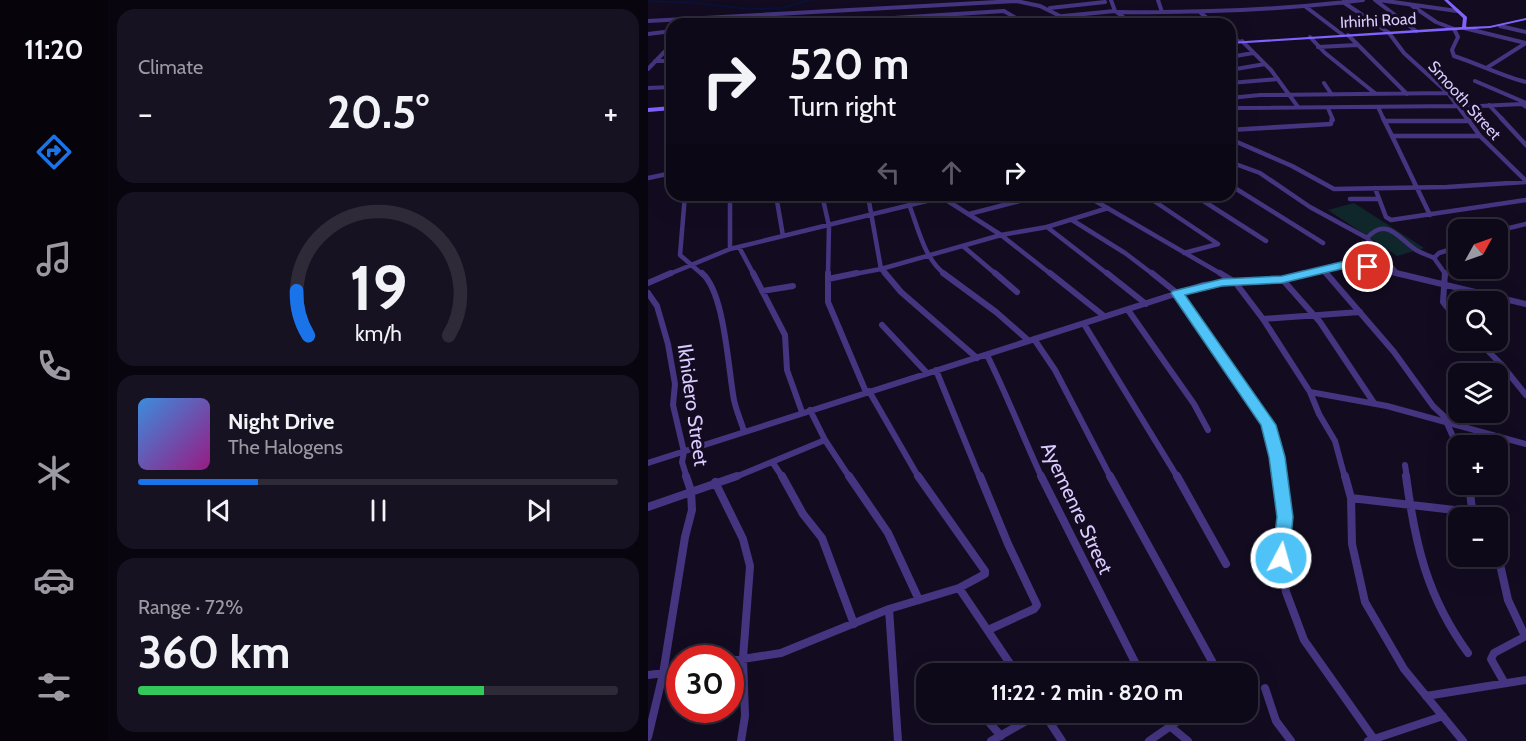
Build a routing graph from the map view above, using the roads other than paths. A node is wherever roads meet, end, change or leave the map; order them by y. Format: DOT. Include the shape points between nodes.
graph roads {
  1 [pos="1111,0"];
  2 [pos="1158,0"];
  3 [pos="1250,0"];
  4 [pos="1305,0"];
  5 [pos="1363,0"];
  6 [pos="1377,0"];
  7 [pos="1414,0"];
  8 [pos="1446,0"];
  9 [pos="1388,1"];
  10 [pos="1105,2"];
  11 [pos="1343,2"];
  12 [pos="1411,5"];
  13 [pos="1308,6"];
  14 [pos="1418,6"];
  15 [pos="1049,8"];
  16 [pos="1253,9"];
  17 [pos="1457,11"];
  18 [pos="1116,12"];
  19 [pos="1162,12"];
  20 [pos="1201,13"];
  21 [pos="1063,16"];
  22 [pos="713,18"];
  23 [pos="924,18"];
  24 [pos="1016,18"];
  25 [pos="1066,18"];
  26 [pos="1124,18"];
  27 [pos="1207,18"];
  28 [pos="666,20"];
  29 [pos="1524,20"];
  30 [pos="648,21"];
  31 [pos="1500,26"];
  32 [pos="1464,28"];
  33 [pos="1454,29"];
  34 [pos="1416,31"];
  35 [pos="666,32"];
  36 [pos="1526,32"];
  37 [pos="1389,33"];
  38 [pos="648,34"];
  39 [pos="1346,35"];
  40 [pos="1310,37"];
  41 [pos="1236,39"];
  42 [pos="1240,41"];
  43 [pos="1236,42"];
  44 [pos="1526,43"];
  45 [pos="1357,45"];
  46 [pos="1318,47"];
  47 [pos="666,50"];
  48 [pos="1254,53"];
  49 [pos="1236,56"];
  50 [pos="655,61"];
  51 [pos="666,61"];
  52 [pos="1264,64"];
  53 [pos="1488,67"];
  54 [pos="648,69"];
  55 [pos="1236,69"];
  56 [pos="1278,79"];
  57 [pos="1475,81"];
  58 [pos="1526,81"];
  59 [pos="1236,82"];
  60 [pos="1324,83"];
  61 [pos="666,87"];
  62 [pos="648,88"];
  63 [pos="1448,93"];
  64 [pos="1288,94"];
  65 [pos="1332,94"];
  66 [pos="1376,94"];
  67 [pos="1407,94"];
  68 [pos="1236,98"];
  69 [pos="1525,104"];
  70 [pos="1489,105"];
  71 [pos="1459,106"];
  72 [pos="1298,107"];
  73 [pos="1378,107"];
  74 [pos="666,108"];
  75 [pos="1236,108"];
  76 [pos="1328,108"];
  77 [pos="648,110"];
  78 [pos="1385,121"];
  79 [pos="1470,121"];
  80 [pos="1236,130"];
  81 [pos="1392,136"];
  82 [pos="1480,136"];
  83 [pos="1236,142"];
  84 [pos="1526,145"];
  85 [pos="1236,164"];
  86 [pos="666,174"];
  87 [pos="648,178"];
  88 [pos="1526,182"];
  89 [pos="1415,187"];
  90 [pos="1376,188"];
  91 [pos="1236,189"];
  92 [pos="1350,199"];
  93 [pos="1379,199"];
  94 [pos="1526,200"];
  95 [pos="684,201"];
  96 [pos="730,201"];
  97 [pos="777,201"];
  98 [pos="824,201"];
  99 [pos="869,201"];
  100 [pos="927,201"];
  101 [pos="949,201"];
  102 [pos="1020,201"];
  103 [pos="1097,201"];
  104 [pos="1154,201"];
  105 [pos="1203,201"];
  106 [pos="910,207"];
  107 [pos="1108,208"];
  108 [pos="969,214"];
  109 [pos="1430,214"];
  110 [pos="873,215"];
  111 [pos="1072,220"];
  112 [pos="1526,224"];
  113 [pos="830,226"];
  114 [pos="1047,227"];
  115 [pos="1508,228"];
  116 [pos="1001,235"];
  117 [pos="783,236"];
  118 [pos="1366,238"];
  119 [pos="1266,241"];
  120 [pos="1323,243"];
  121 [pos="739,247"];
  122 [pos="964,247"];
  123 [pos="729,249"];
  124 [pos="1448,250"];
  125 [pos="1184,253"];
  126 [pos="929,257"];
  127 [pos="1434,258"];
  128 [pos="690,265"];
  129 [pos="881,269"];
  130 [pos="1323,270"];
  131 [pos="1398,274"];
  132 [pos="828,279"];
  133 [pos="1282,279"];
  134 [pos="1235,282"];
  135 [pos="648,283"];
  136 [pos="1446,284"];
  137 [pos="793,286"];
  138 [pos="762,291"];
  139 [pos="1017,292"];
  140 [pos="648,293"];
  141 [pos="1177,293"];
  142 [pos="1146,304"];
  143 [pos="1526,304"];
  144 [pos="1448,308"];
  145 [pos="1128,310"];
  146 [pos="1360,312"];
  147 [pos="1104,316"];
  148 [pos="1316,317"];
  149 [pos="1263,319"];
  150 [pos="1084,324"];
  151 [pos="882,325"];
  152 [pos="1032,340"];
  153 [pos="1488,351"];
  154 [pos="987,355"];
  155 [pos="977,358"];
  156 [pos="936,370"];
  157 [pos="927,373"];
  158 [pos="867,391"];
  159 [pos="1310,392"];
  160 [pos="1526,395"];
  161 [pos="1377,404"];
  162 [pos="806,411"];
  163 [pos="1448,422"];
  164 [pos="1452,423"];
  165 [pos="1208,430"];
  166 [pos="744,431"];
  167 [pos="825,440"];
  168 [pos="1526,444"];
  169 [pos="684,452"];
  170 [pos="773,463"];
  171 [pos="648,464"];
  172 [pos="1405,465"];
  173 [pos="715,482"];
  174 [pos="691,491"];
  175 [pos="1351,498"];
  176 [pos="1409,503"];
  177 [pos="648,507"];
  178 [pos="1448,509"];
  179 [pos="1226,564"];
  180 [pos="1499,567"];
  181 [pos="959,588"];
  182 [pos="919,600"];
  183 [pos="889,609"];
  184 [pos="854,624"];
  185 [pos="988,630"];
  186 [pos="1526,636"];
  187 [pos="743,645"];
  188 [pos="1468,653"];
  189 [pos="744,658"];
  190 [pos="1010,663"];
  191 [pos="1135,663"];
  192 [pos="1213,663"];
  193 [pos="666,673"];
  194 [pos="663,674"];
  195 [pos="648,675"];
  196 [pos="1526,680"];
  197 [pos="1504,682"];
  198 [pos="1265,688"];
  199 [pos="1426,696"];
  200 [pos="744,697"];
  201 [pos="1443,716"];
  202 [pos="744,722"];
  203 [pos="744,723"];
  204 [pos="990,723"];
  205 [pos="1023,723"];
  206 [pos="1050,723"];
  207 [pos="1170,723"];
  208 [pos="1176,723"];
  209 [pos="1172,726"];
  210 [pos="1001,736"];
  211 [pos="648,737"];
  212 [pos="1371,740"];
  213 [pos="741,741"];
  214 [pos="898,741"];
  215 [pos="990,741"];
  216 [pos="1062,741"];
  217 [pos="1149,741"];
  218 [pos="1188,741"];
  219 [pos="1291,741"];
  220 [pos="1463,741"];
  1 -- 18 [label="street"];
  2 -- 19 [label="street"];
  3 -- 16 [label="street"];
  4 -- 13 [label="street"];
  5 -- 11 [label="street"];
  6 -- 9 [label="street"];
  6 -- 34 [label="street"];
  7 -- 14 [label="street"];
  8 -- 17 [label="street"];
  9 -- 12 [label="street"];
  10 -- 15 [label="street"];
  11 -- 13 [label="street"];
  11 -- 37 [label="street, Smooth Street"];
  12 -- 14 [label="street"];
  12 -- 33 [label="street"];
  13 -- 16 [label="street"];
  13 -- 39 [label="street"];
  14 -- 17 [label="street"];
  15 -- 21 [label="street"];
  15 -- 22 [label="street" via="1016,1"];
  16 -- 20 [label="street"];
  17 -- 32 [label="street" via="1465,18"];
  18 -- 19 [label="street"];
  18 -- 21 [label="street"];
  18 -- 26 [label="street"];
  19 -- 20 [label="street"];
  20 -- 27 [label="street"];
  21 -- 25 [label="street"];
  23 -- 24 [label="street" via="1004,11"];
  28 -- 30 [label="street"];
  29 -- 31 [label="street, Irhirhi Road"];
  31 -- 32 [label="street, Irhirhi Road"];
  31 -- 36 [label="street"];
  32 -- 33 [label="street, Irhirhi Road"];
  32 -- 44 [label="street"];
  33 -- 34 [label="street, Irhirhi Road"];
  33 -- 53 [label="street" via="1458,37 1452,50 1454,56"];
  34 -- 37 [label="street, Irhirhi Road"];
  35 -- 38 [label="street"];
  37 -- 39 [label="street, Irhirhi Road"];
  37 -- 63 [label="street, Smooth Street" via="1404,53"];
  39 -- 40 [label="street, Irhirhi Road"];
  39 -- 45 [label="street"];
  40 -- 42 [label="street, Irhirhi Road"];
  40 -- 46 [label="street"];
  41 -- 42 [label="street"];
  42 -- 43 [label="street, Irhirhi Road"];
  42 -- 48 [label="street"];
  44 -- 53 [label="street"];
  45 -- 46 [label="street"];
  45 -- 67 [label="street"];
  46 -- 66 [label="street"];
  47 -- 50 [label="street"];
  48 -- 49 [label="street"];
  48 -- 52 [label="street"];
  50 -- 51 [label="street"];
  50 -- 54 [label="street"];
  52 -- 55 [label="street"];
  52 -- 56 [label="street"];
  53 -- 58 [label="street" via="1501,76"];
  56 -- 59 [label="street"];
  56 -- 64 [label="street"];
  57 -- 69 [label="street"];
  60 -- 65 [label="street"];
  61 -- 62 [label="street"];
  63 -- 67 [label="street"];
  63 -- 71 [label="street, Smooth Street"];
  64 -- 65 [label="street"];
  64 -- 68 [label="street"];
  64 -- 72 [label="street"];
  65 -- 66 [label="street"];
  66 -- 67 [label="street"];
  69 -- 70 [label="street"];
  70 -- 71 [label="street"];
  70 -- 84 [label="street"];
  71 -- 73 [label="street"];
  71 -- 79 [label="street, Smooth Street"];
  72 -- 75 [label="street"];
  72 -- 76 [label="street"];
  73 -- 76 [label="street"];
  73 -- 78 [label="street"];
  74 -- 77 [label="street"];
  76 -- 80 [label="street" via="1333,121 1330,124"];
  78 -- 79 [label="street"];
  78 -- 81 [label="street"];
  79 -- 82 [label="street, Smooth Street"];
  81 -- 82 [label="street"];
  81 -- 89 [label="street"];
  82 -- 88 [label="street, Smooth Street"];
  83 -- 90 [label="street" via="1292,166 1329,188"];
  85 -- 118 [label="street" via="1260,173"];
  86 -- 87 [label="street"];
  88 -- 89 [label="street"];
  89 -- 90 [label="street"];
  89 -- 109 [label="street"];
  90 -- 93 [label="street"];
  91 -- 120 [label="street"];
  92 -- 93 [label="street"];
  93 -- 109 [label="street" via="1389,219"];
  94 -- 109 [label="street"];
  95 -- 128 [label="street" via="679,250"];
  96 -- 123 [label="street"];
  97 -- 117 [label="street"];
  98 -- 113 [label="street"];
  99 -- 110 [label="street"];
  100 -- 106 [label="street"];
  101 -- 108 [label="street"];
  102 -- 108 [label="street"];
  103 -- 107 [label="street"];
  104 -- 125 [label="street" via="1218,244"];
  105 -- 119 [label="street"];
  106 -- 110 [label="street"];
  106 -- 126 [label="street"];
  107 -- 111 [label="street"];
  107 -- 125 [label="street"];
  108 -- 116 [label="street"];
  110 -- 113 [label="street"];
  110 -- 129 [label="street"];
  111 -- 114 [label="street"];
  111 -- 141 [label="street" via="1125,253"];
  112 -- 115 [label="street"];
  113 -- 117 [label="street"];
  113 -- 132 [label="street"];
  114 -- 116 [label="street"];
  114 -- 142 [label="street"];
  116 -- 122 [label="street"];
  116 -- 147 [label="street"];
  117 -- 121 [label="street"];
  118 -- 127 [label="street" via="1372,231 1387,229"];
  118 -- 131 [label="street"];
  121 -- 123 [label="street"];
  121 -- 138 [label="street"];
  122 -- 126 [label="street"];
  122 -- 139 [label="street"];
  123 -- 128 [label="street"];
  124 -- 127 [label="street"];
  125 -- 134 [label="street"];
  126 -- 129 [label="street"];
  126 -- 152 [label="street" via="936,268"];
  127 -- 136 [label="street" via="1446,275"];
  128 -- 135 [label="street"];
  128 -- 166 [label="street" via="707,278 714,295 725,336 734,400"];
  129 -- 132 [label="street"];
  129 -- 155 [label="street"];
  130 -- 131 [label="street" via="1341,265"];
  130 -- 133 [label="street"];
  130 -- 146 [label="street"];
  131 -- 136 [label="street"];
  132 -- 158 [label="street" via="831,311"];
  133 -- 134 [label="street"];
  133 -- 148 [label="street"];
  134 -- 141 [label="street" via="1203,285"];
  134 -- 149 [label="street"];
  136 -- 143 [label="street"];
  136 -- 144 [label="street" via="1442,293"];
  137 -- 138 [label="street"];
  138 -- 162 [label="street" via="785,335 787,370"];
  140 -- 169 [label="street, Ikhidero Street" via="657,306 668,344 675,384 673,405"];
  141 -- 142 [label="street"];
  141 -- 212 [label="street" via="1268,425 1277,457 1285,517 1281,558 1286,592 1304,640"];
  142 -- 145 [label="street"];
  145 -- 147 [label="street"];
  145 -- 165 [label="street"];
  146 -- 148 [label="street"];
  146 -- 163 [label="street"];
  147 -- 150 [label="street"];
  148 -- 149 [label="street"];
  148 -- 161 [label="street"];
  149 -- 159 [label="street"];
  150 -- 152 [label="street"];
  150 -- 179 [label="street" via="1190,497"];
  151 -- 157 [label="street"];
  152 -- 154 [label="street"];
  152 -- 192 [label="street" via="1055,370"];
  153 -- 160 [label="street"];
  154 -- 155 [label="street"];
  154 -- 191 [label="street, Ayemenre Street" via="1065,527"];
  155 -- 156 [label="street"];
  156 -- 157 [label="street"];
  156 -- 185 [label="street" via="1037,605"];
  157 -- 158 [label="street"];
  158 -- 162 [label="street"];
  158 -- 181 [label="street" via="922,484 985,571"];
  159 -- 161 [label="street"];
  159 -- 175 [label="street" via="1335,441"];
  161 -- 163 [label="street"];
  162 -- 166 [label="street"];
  162 -- 167 [label="street"];
  164 -- 168 [label="street"];
  166 -- 169 [label="street"];
  167 -- 170 [label="street"];
  167 -- 182 [label="street" via="888,533"];
  169 -- 171 [label="street"];
  169 -- 174 [label="street, Ikhidero Street" via="682,462"];
  170 -- 173 [label="street"];
  170 -- 184 [label="street" via="822,538"];
  172 -- 176 [label="street"];
  173 -- 174 [label="street"];
  173 -- 187 [label="street" via="743,539 750,566"];
  174 -- 177 [label="street"];
  174 -- 194 [label="street, Ikhidero Street" via="692,510"];
  175 -- 176 [label="street"];
  175 -- 199 [label="street" via="1352,544 1365,602 1404,669"];
  176 -- 178 [label="street"];
  176 -- 188 [label="street" via="1426,576 1441,612"];
  180 -- 186 [label="street" via="1508,600"];
  181 -- 182 [label="street"];
  181 -- 185 [label="street"];
  182 -- 183 [label="street"];
  183 -- 184 [label="street"];
  183 -- 214 [label="street"];
  184 -- 189 [label="street" via="781,652"];
  185 -- 190 [label="street"];
  186 -- 197 [label="street" via="1491,659"];
  193 -- 194 [label="street"];
  194 -- 195 [label="street"];
  194 -- 211 [label="street, Ikhidero Street"];
  196 -- 197 [label="street"];
  197 -- 199 [label="street"];
  198 -- 219 [label="street" via="1276,721"];
  199 -- 201 [label="street"];
  200 -- 202 [label="street"];
  201 -- 212 [label="street"];
  201 -- 220 [label="street"];
  203 -- 213 [label="street"];
  204 -- 210 [label="street"];
  205 -- 210 [label="street"];
  206 -- 216 [label="street"];
  207 -- 209 [label="street"];
  208 -- 209 [label="street"];
  209 -- 217 [label="street"];
  209 -- 218 [label="street"];
  210 -- 215 [label="street"];
}
